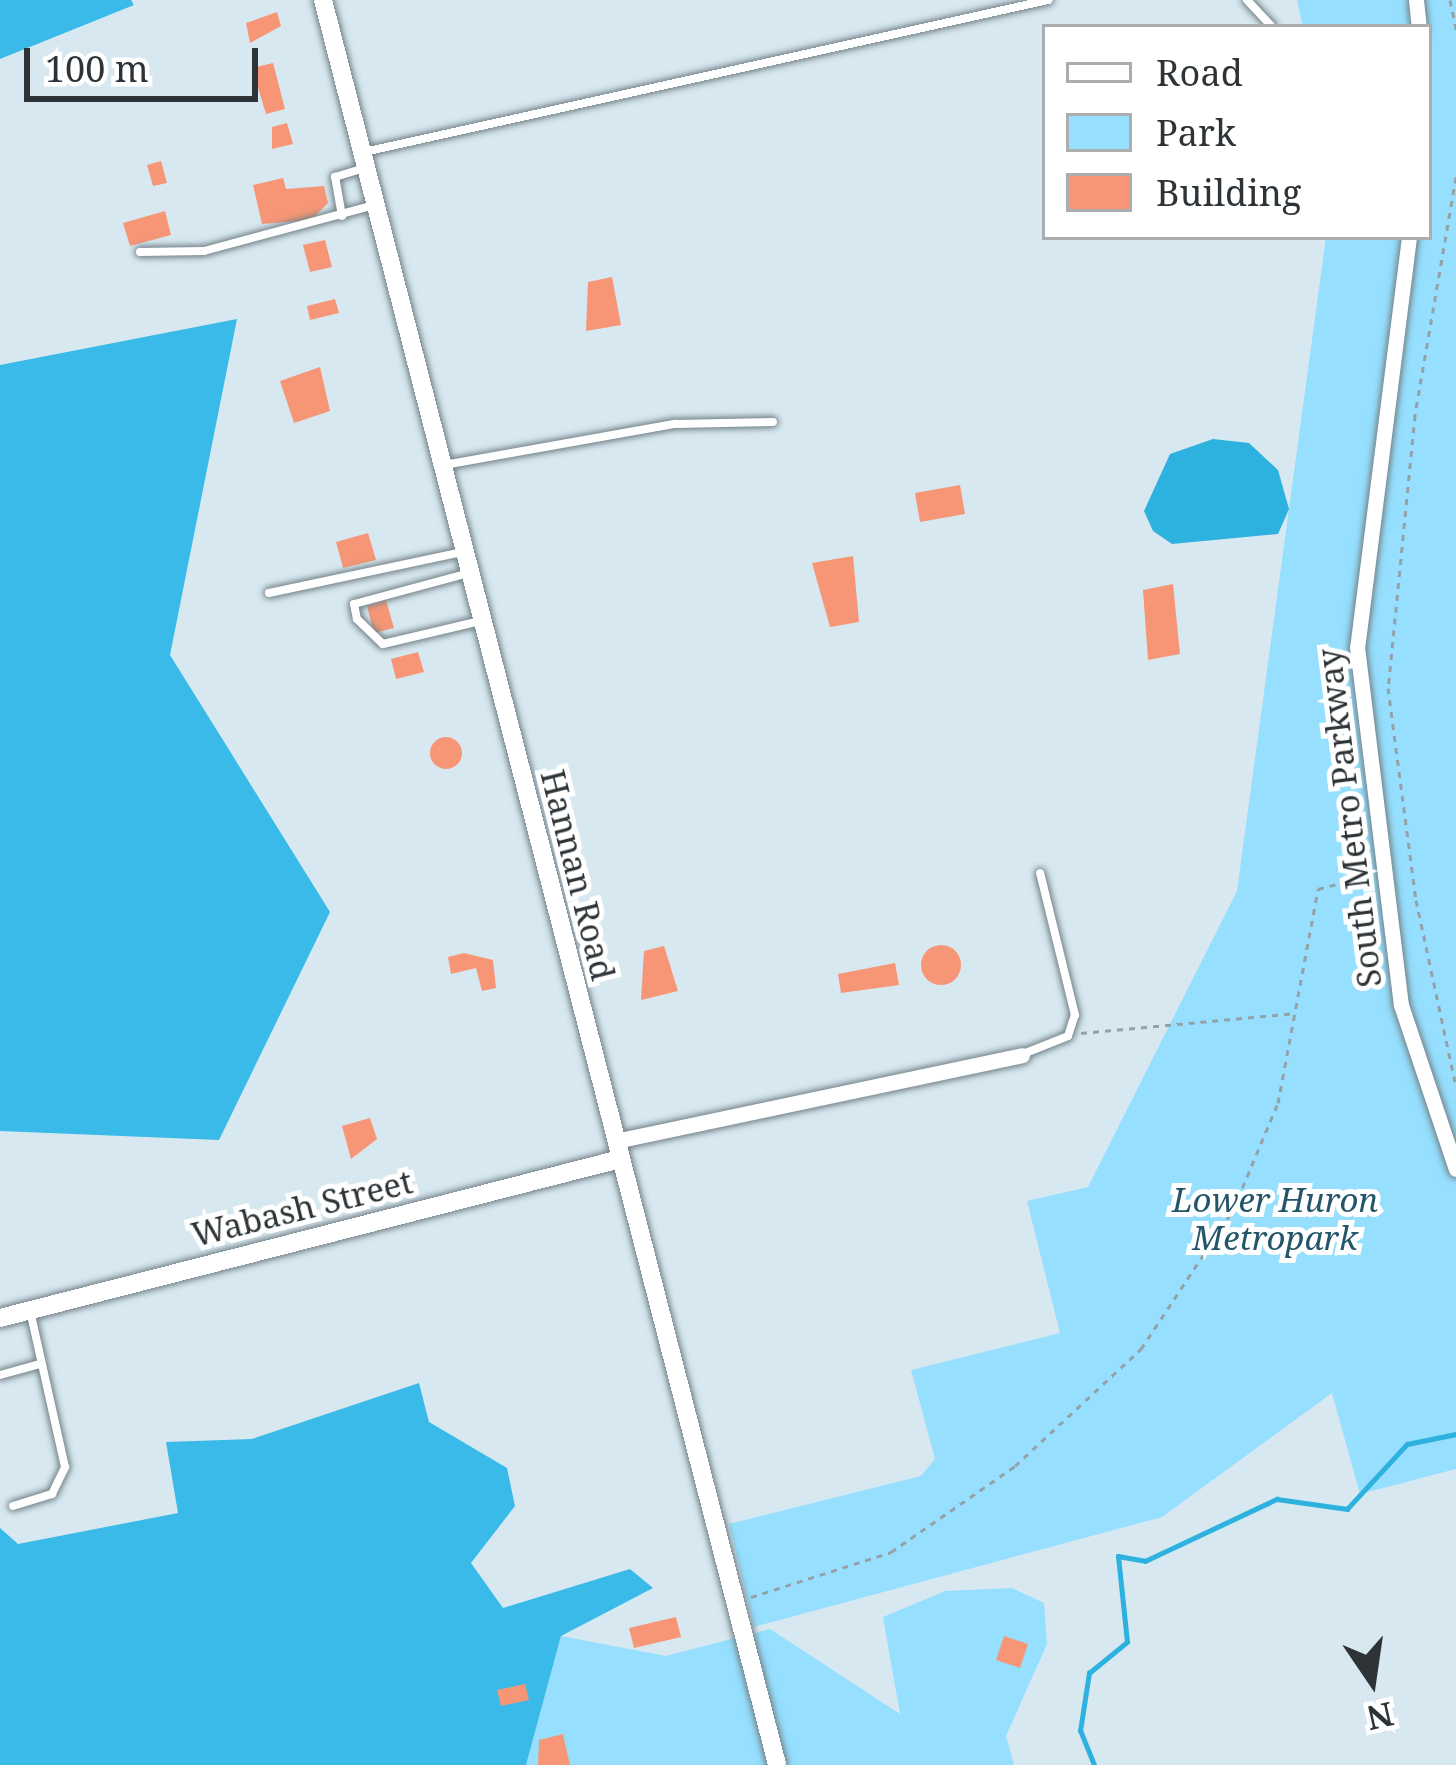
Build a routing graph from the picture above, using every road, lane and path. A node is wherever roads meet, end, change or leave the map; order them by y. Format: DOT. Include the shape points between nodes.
graph roads {
  1 [pos="323,0"];
  2 [pos="1048,0"];
  3 [pos="1247,0"];
  4 [pos="1450,0"];
  5 [pos="1269,24"];
  6 [pos="1456,29"];
  7 [pos="364,159"];
  8 [pos="1456,177"];
  9 [pos="375,205"];
  10 [pos="342,216"];
  11 [pos="1409,240"];
  12 [pos="140,252"];
  13 [pos="772,422"];
  14 [pos="442,466"];
  15 [pos="464,552"];
  16 [pos="469,573"];
  17 [pos="269,593"];
  18 [pos="481,620"];
  19 [pos="1410,868"];
  20 [pos="1040,873"];
  21 [pos="1382,873"];
  22 [pos="1296,1012"];
  23 [pos="1068,1036"];
  24 [pos="1022,1055"];
  25 [pos="1456,1086"];
  26 [pos="618,1150"];
  27 [pos="1456,1169"];
  28 [pos="30,1310"];
  29 [pos="0,1318"];
  30 [pos="40,1364"];
  31 [pos="0,1375"];
  32 [pos="13,1506"];
  33 [pos="735,1601"];
  34 [pos="777,1765"];
  1 -- 7 [label="street, Hannan Road"];
  2 -- 7 [label="lane"];
  3 -- 5 [label="lane"];
  4 -- 6 [label="path"];
  7 -- 9 [label="street, Hannan Road"];
  7 -- 10 [label="lane" via="335,177"];
  8 -- 19 [label="path" via="1415,415 1388,688"];
  9 -- 10 [label="lane"];
  9 -- 14 [label="street, Hannan Road"];
  10 -- 12 [label="lane" via="204,251"];
  11 -- 21 [label="street, South Metro Parkway" via="1358,623"];
  13 -- 14 [label="lane" via="675,424"];
  14 -- 15 [label="street, Hannan Road"];
  15 -- 16 [label="street, Hannan Road"];
  15 -- 17 [label="lane"];
  16 -- 18 [label="street, Hannan Road"];
  16 -- 18 [label="lane" via="354,604 357,619 373,644"];
  18 -- 26 [label="street, Hannan Road"];
  19 -- 21 [label="path"];
  19 -- 25 [label="path"];
  20 -- 23 [label="lane" via="1075,1015"];
  21 -- 22 [label="path" via="1318,889"];
  21 -- 27 [label="street, South Metro Parkway" via="1413,1061"];
  22 -- 23 [label="path" via="1121,1022"];
  22 -- 33 [label="path" via="1278,1103 1232,1210 1141,1349 1015,1466 891,1552"];
  23 -- 24 [label="lane"];
  24 -- 26 [label="street, Wabash Street"];
  26 -- 28 [label="street, Wabash Street"];
  26 -- 33 [label="street, Hannan Road"];
  28 -- 29 [label="street, Wabash Street"];
  28 -- 30 [label="lane"];
  30 -- 31 [label="lane"];
  30 -- 32 [label="lane" via="62,1484"];
  33 -- 34 [label="street, Hannan Road"];
}
